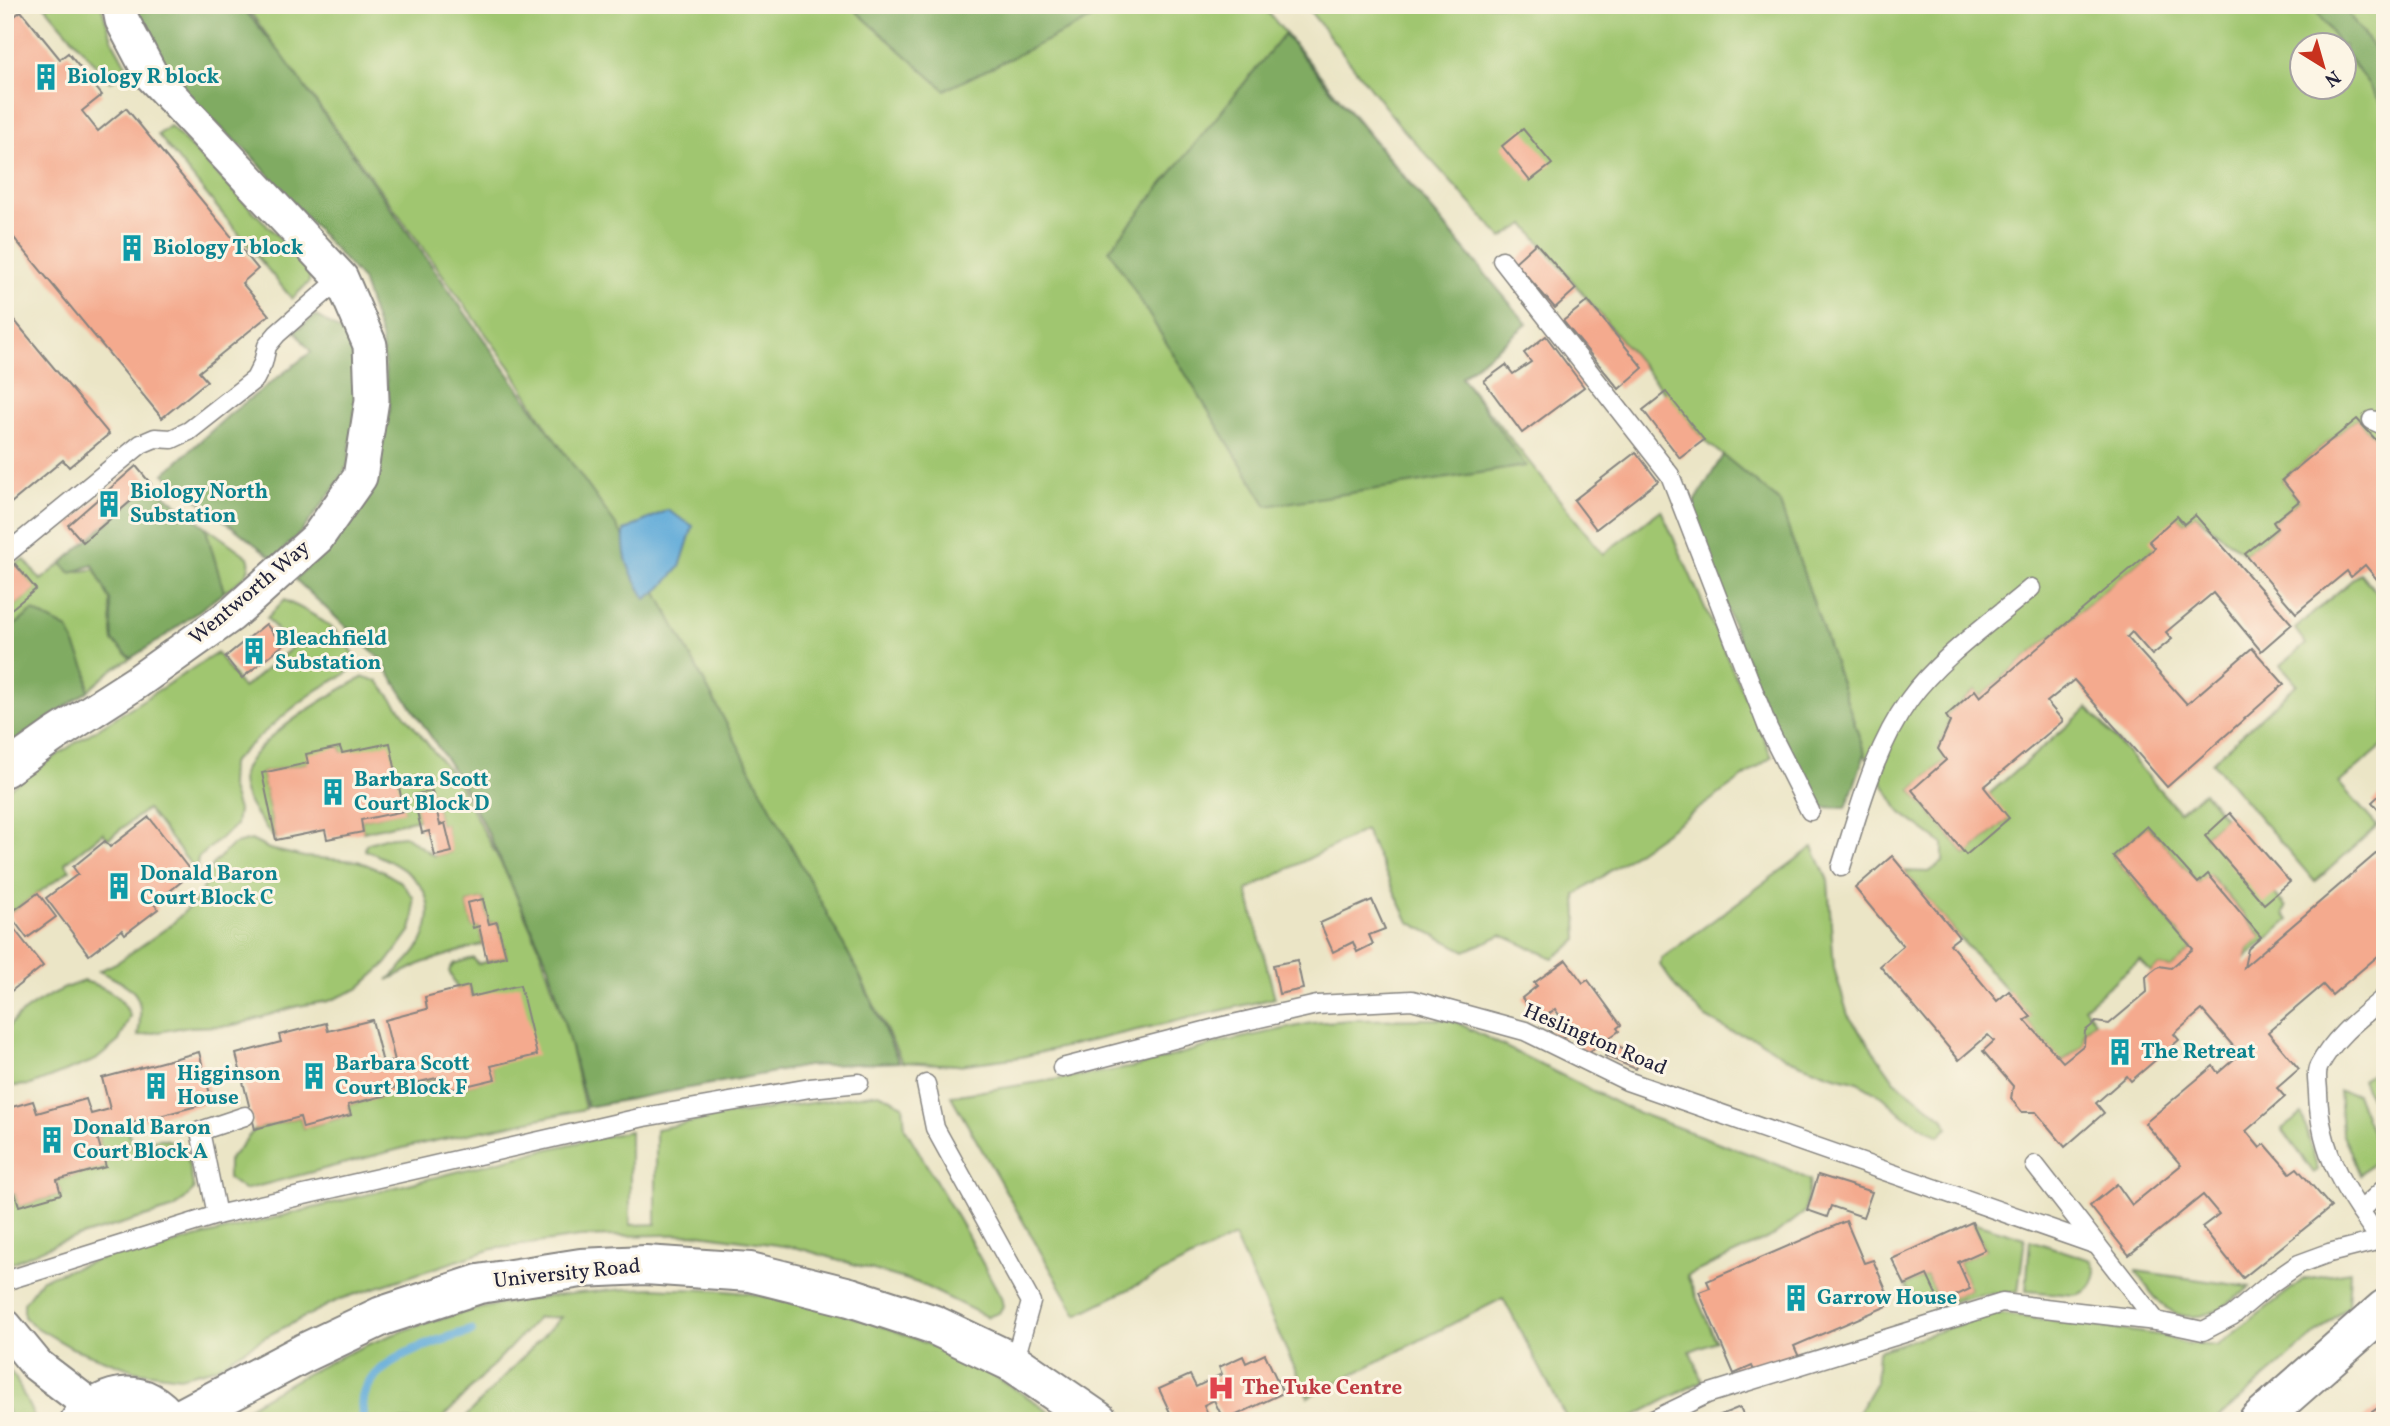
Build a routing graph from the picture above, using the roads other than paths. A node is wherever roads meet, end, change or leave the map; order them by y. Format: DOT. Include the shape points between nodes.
graph roads {
  1 [pos="118,5"];
  2 [pos="1502,260"];
  3 [pos="341,278"];
  4 [pos="5,555"];
  5 [pos="2031,588"];
  6 [pos="5,770"];
  7 [pos="1810,811"];
  8 [pos="1841,867"];
  9 [pos="2385,998"];
  10 [pos="1062,1068"];
  11 [pos="859,1083"];
  12 [pos="926,1084"];
  13 [pos="245,1116"];
  14 [pos="2035,1165"];
  15 [pos="2385,1188"];
  16 [pos="2360,1211"];
  17 [pos="217,1215"];
  18 [pos="2382,1243"];
  19 [pos="2097,1245"];
  20 [pos="5,1281"];
  21 [pos="2385,1309"];
  22 [pos="2156,1321"];
  23 [pos="5,1326"];
  24 [pos="1014,1363"];
  25 [pos="86,1414"];
  26 [pos="170,1421"];
  27 [pos="176,1421"];
  28 [pos="1098,1421"];
  29 [pos="1651,1421"];
  30 [pos="2258,1421"];
  1 -- 3 [label="street, Wentworth Way" via="151,75"];
  2 -- 7 [label="lane" via="1670,475 1768,728"];
  3 -- 4 [label="lane" via="272,340 255,379 189,430 172,439 155,438 141,444"];
  3 -- 6 [label="street, Wentworth Way" via="370,345 372,400 360,477 317,538 231,615"];
  5 -- 8 [label="lane" via="1943,663 1910,699 1869,781"];
  9 -- 16 [label="lane" via="2339,1036 2317,1069 2324,1143 2343,1187"];
  10 -- 19 [label="lane, Heslington Road" via="1317,1005 1412,1000 1525,1031 1628,1081"];
  11 -- 17 [label="lane" via="644,1117"];
  12 -- 24 [label="lane" via="935,1128 1031,1302"];
  13 -- 17 [label="lane" via="200,1131"];
  14 -- 19 [label="lane"];
  15 -- 16 [label="lane"];
  16 -- 18 [label="lane"];
  17 -- 20 [label="lane"];
  18 -- 22 [label="lane" via="2329,1252 2299,1264 2232,1316 2203,1331"];
  19 -- 22 [label="lane"];
  21 -- 30 [label="street"];
  22 -- 29 [label="lane" via="2002,1303 1707,1394"];
  23 -- 25 [label="street"];
  24 -- 27 [label="street, University Road" via="932,1324 750,1272 645,1265 581,1268 479,1284 382,1316"];
  24 -- 28 [label="street, University Road"];
  25 -- 26 [label="street" via="108,1398 133,1396 151,1403"];
}
